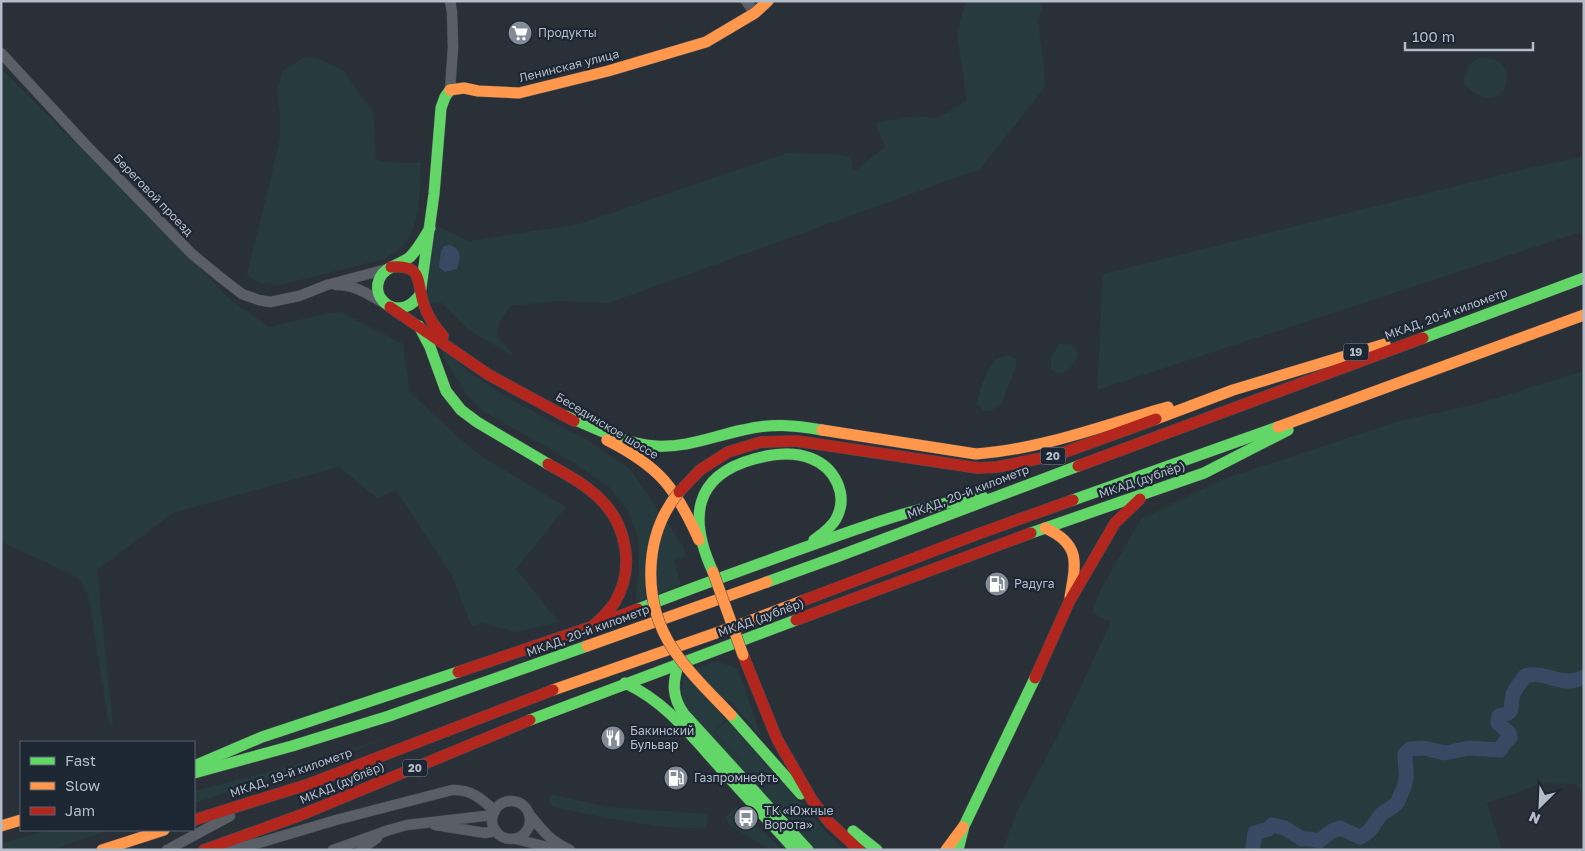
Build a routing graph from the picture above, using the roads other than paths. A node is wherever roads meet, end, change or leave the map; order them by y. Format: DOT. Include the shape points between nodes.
graph roads {
  1 [pos="450,1"];
  2 [pos="746,1"];
  3 [pos="768,1"];
  4 [pos="755,13"];
  5 [pos="1,53"];
  6 [pos="450,90"];
  7 [pos="430,228"];
  8 [pos="390,268"];
  9 [pos="1584,278"];
  10 [pos="327,285"];
  11 [pos="421,289"];
  12 [pos="387,305"];
  13 [pos="1584,315"];
  14 [pos="1480,316"];
  15 [pos="419,326"];
  16 [pos="463,357"];
  17 [pos="1233,390"];
  18 [pos="1326,410"];
  19 [pos="566,416"];
  20 [pos="1146,494"];
  21 [pos="998,496"];
  22 [pos="1045,528"];
  23 [pos="702,545"];
  24 [pos="800,549"];
  25 [pos="1069,602"];
  26 [pos="591,627"];
  27 [pos="678,663"];
  28 [pos="625,683"];
  29 [pos="389,716"];
  30 [pos="195,766"];
  31 [pos="796,772"];
  32 [pos="195,773"];
  33 [pos="262,799"];
  34 [pos="494,813"];
  35 [pos="529,814"];
  36 [pos="20,820"];
  37 [pos="195,820"];
  38 [pos="829,822"];
  39 [pos="421,823"];
  40 [pos="1,826"];
  41 [pos="964,826"];
  42 [pos="389,830"];
  43 [pos="161,831"];
  44 [pos="496,831"];
  45 [pos="516,838"];
  46 [pos="102,850"];
  47 [pos="167,850"];
  48 [pos="204,850"];
  49 [pos="230,850"];
  50 [pos="332,850"];
  51 [pos="360,850"];
  52 [pos="558,850"];
  53 [pos="570,850"];
  54 [pos="795,850"];
  55 [pos="808,850"];
  56 [pos="859,850"];
  57 [pos="877,850"];
  58 [pos="946,850"];
  59 [pos="958,850"];
  1 -- 6 [label="street" via="453,47"];
  2 -- 4 [label="street"];
  3 -- 4 [label="main road, Ленинская улица"];
  4 -- 6 [label="main road, Ленинская улица" via="706,42 608,71 519,93 464,88"];
  5 -- 10 [label="street, Береговой проезд" via="186,247 242,294 270,302 299,296"];
  6 -- 7 [label="main road" via="441,108"];
  7 -- 8 [label="main road" via="410,256"];
  7 -- 11 [label="main road"];
  8 -- 10 [label="street, Береговой проезд"];
  8 -- 11 [label="main road" via="402,266 412,269 419,278"];
  8 -- 12 [label="main road" via="378,285 380,296"];
  9 -- 14 [label="main road, МКАД, 20-й километр"];
  10 -- 12 [label="street" via="349,286"];
  11 -- 12 [label="main road" via="417,300 408,307 397,309"];
  11 -- 16 [label="main road, Бесединское шоссе" via="424,306 432,322"];
  12 -- 15 [label="main road, Бесединское шоссе"];
  13 -- 18 [label="main road"];
  14 -- 17 [label="main road, 19"];
  14 -- 21 [label="main road, МКАД, 20-й километр"];
  15 -- 16 [label="main road, Бесединское шоссе"];
  15 -- 26 [label="main road" via="449,397 462,410 583,484 604,503 616,520 624,540 626,562 623,583 608,613"];
  16 -- 19 [label="main road, Бесединское шоссе" via="489,375"];
  17 -- 19 [label="main road, 19" via="1028,449 992,454 955,452 791,425 768,426 688,444 654,446 637,443"];
  17 -- 38 [label="main road, 20, bridge" via="1057,456 997,467 956,466 797,440 752,443 718,456 678,492 659,524 652,546 650,587 659,623 683,662"];
  18 -- 20 [label="main road, МКАД (дублёр)" via="1204,473"];
  18 -- 33 [label="main road, МКАД, 19-й километр" via="978,534 748,622 534,697"];
  19 -- 23 [label="main road, Бесединское шоссе" via="656,472 673,490"];
  20 -- 22 [label="main road, МКАД (дублёр)"];
  20 -- 25 [label="main road" via="1115,524"];
  21 -- 24 [label="main road" via="925,507"];
  21 -- 29 [label="main road, МКАД, 20-й километр"];
  22 -- 25 [label="main road" via="1062,536 1075,559"];
  22 -- 27 [label="main road, МКАД (дублёр)"];
  23 -- 24 [label="main road" via="699,510 709,484 727,468 770,455 787,454 824,464 835,476 842,500 836,520 829,529"];
  23 -- 31 [label="main road, Бесединское шоссе, bridge" via="767,717"];
  24 -- 26 [label="main road"];
  25 -- 41 [label="main road"];
  26 -- 30 [label="main road" via="262,737"];
  27 -- 28 [label="main road, МКАД (дублёр)"];
  27 -- 55 [label="main road" via="673,694 678,707"];
  28 -- 48 [label="main road, МКАД (дублёр) / 20" via="301,815"];
  28 -- 54 [label="main road" via="646,694 680,723"];
  29 -- 32 [label="main road, МКАД, 19-й километр"];
  31 -- 38 [label="main road, Бесединское шоссе"];
  31 -- 57 [label="main road, Бесединское шоссе" via="825,804"];
  33 -- 37 [label="main road, МКАД, 19-й километр"];
  33 -- 47 [label="street"];
  34 -- 35 [label="street" via="506,802 515,802 524,806"];
  34 -- 39 [label="street"];
  34 -- 44 [label="street"];
  34 -- 49 [label="street" via="477,796 467,791 452,790"];
  35 -- 45 [label="street" via="528,829"];
  35 -- 53 [label="street" via="558,845"];
  36 -- 40 [label="main road"];
  38 -- 56 [label="main road, Бесединское шоссе"];
  39 -- 42 [label="street"];
  39 -- 44 [label="street" via="485,833"];
  41 -- 58 [label="main road"];
  41 -- 59 [label="main road"];
  42 -- 50 [label="street"];
  42 -- 51 [label="street"];
  43 -- 46 [label="main road"];
  44 -- 45 [label="street" via="505,838"];
  45 -- 52 [label="street"];
}
